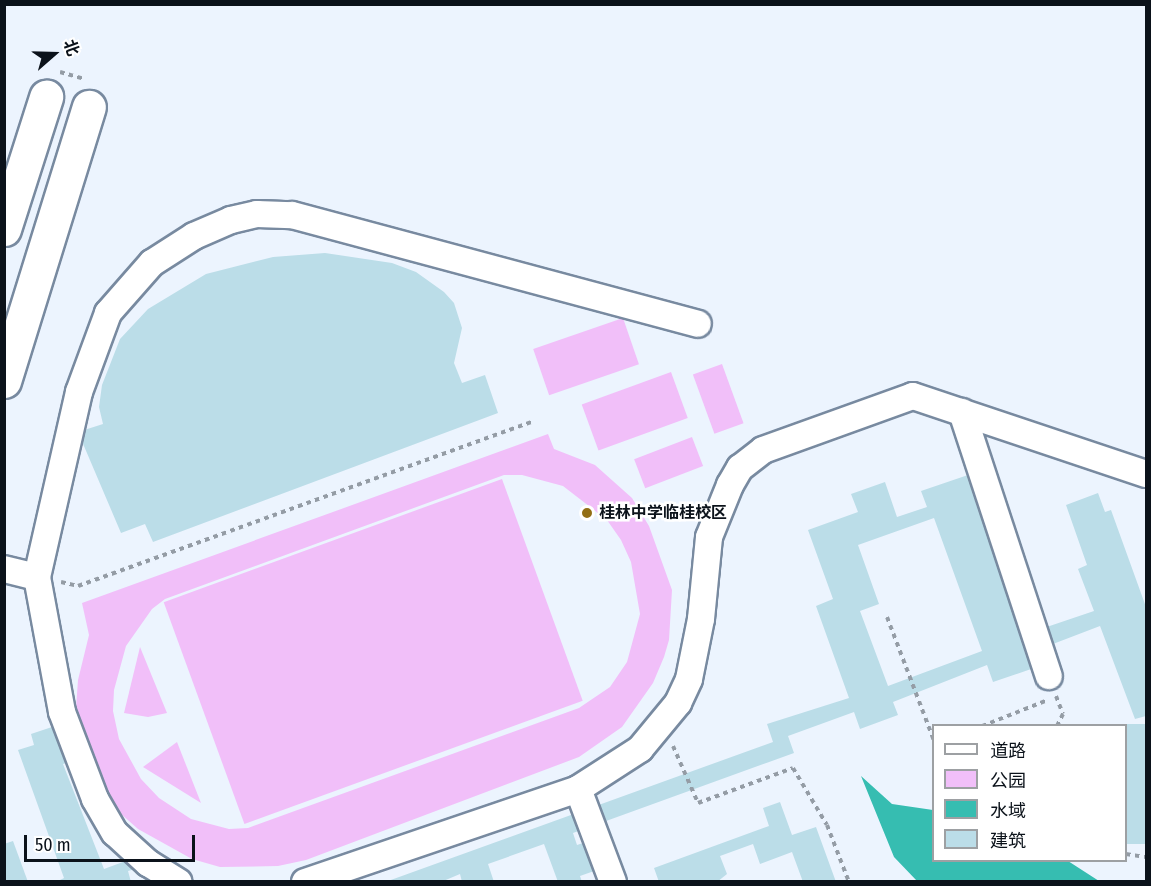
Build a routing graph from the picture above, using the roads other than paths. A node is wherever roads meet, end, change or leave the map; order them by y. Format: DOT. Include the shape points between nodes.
graph roads {
  1 [pos="46,98"];
  2 [pos="89,107"];
  3 [pos="4,229"];
  4 [pos="698,324"];
  5 [pos="4,381"];
  6 [pos="962,412"];
  7 [pos="1146,474"];
  8 [pos="4,569"];
  9 [pos="37,577"];
  10 [pos="1053,686"];
  11 [pos="578,789"];
  12 [pos="178,882"];
  13 [pos="304,882"];
  14 [pos="613,882"];
  1 -- 3 [label="main road"];
  2 -- 5 [label="main road"];
  4 -- 9 [label="street" via="292,215 257,214 211,228 152,263 108,313 79,392"];
  6 -- 7 [label="street"];
  6 -- 10 [label="street"];
  6 -- 11 [label="street" via="913,396 780,442 741,468 709,537 701,619 689,679 663,724 615,768"];
  8 -- 9 [label="street"];
  9 -- 12 [label="street" via="62,712 90,788 115,833"];
  11 -- 13 [label="street"];
  11 -- 14 [label="street"];
}
